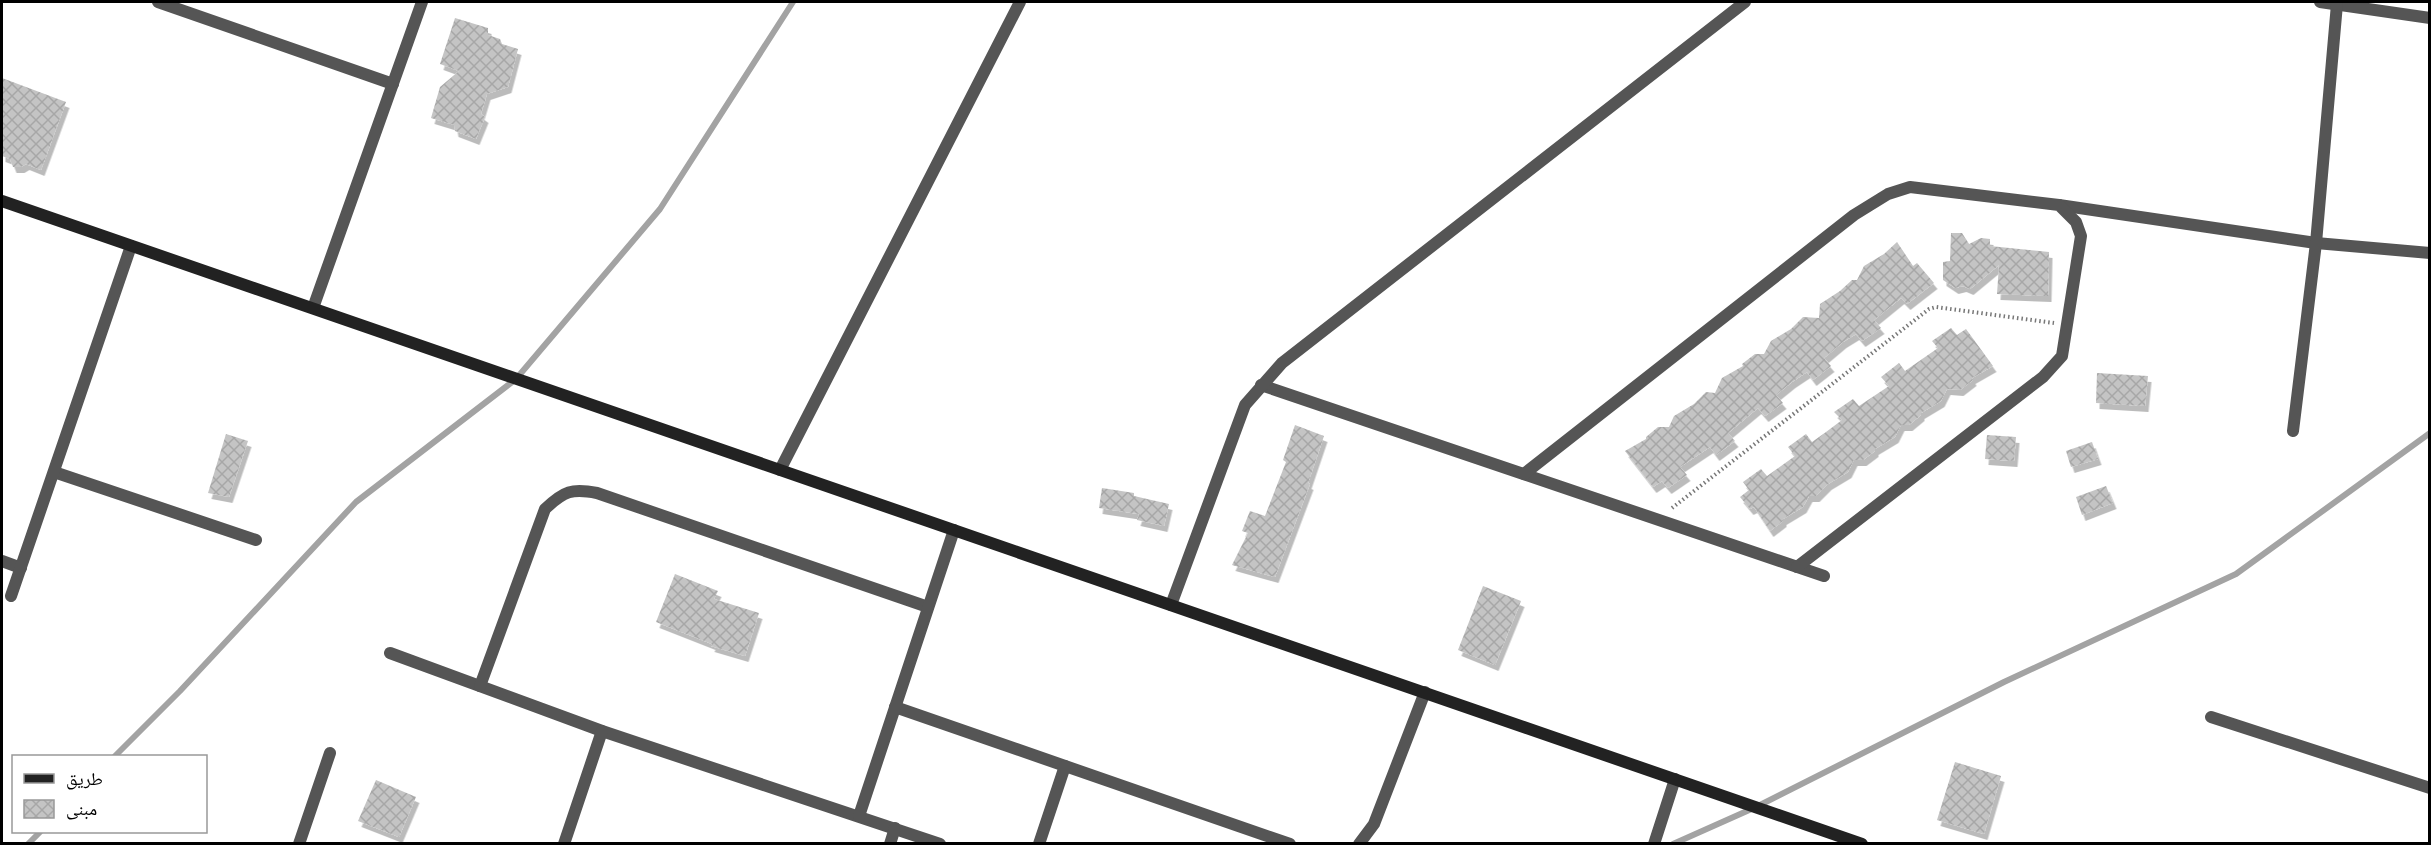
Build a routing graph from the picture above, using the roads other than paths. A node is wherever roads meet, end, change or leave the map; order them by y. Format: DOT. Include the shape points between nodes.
graph roads {
  1 [pos="158,2"];
  2 [pos="422,2"];
  3 [pos="1020,2"];
  4 [pos="1745,2"];
  5 [pos="2320,2"];
  6 [pos="2337,4"];
  7 [pos="2430,18"];
  8 [pos="393,84"];
  9 [pos="2,201"];
  10 [pos="2059,205"];
  11 [pos="2316,243"];
  12 [pos="131,246"];
  13 [pos="2430,253"];
  14 [pos="313,308"];
  15 [pos="1261,385"];
  16 [pos="2293,431"];
  17 [pos="780,470"];
  18 [pos="54,472"];
  19 [pos="1524,474"];
  20 [pos="954,530"];
  21 [pos="256,540"];
  22 [pos="2,561"];
  23 [pos="1797,567"];
  24 [pos="21,568"];
  25 [pos="1824,576"];
  26 [pos="11,596"];
  27 [pos="1171,605"];
  28 [pos="928,607"];
  29 [pos="390,653"];
  30 [pos="480,686"];
  31 [pos="1425,692"];
  32 [pos="895,707"];
  33 [pos="2211,717"];
  34 [pos="602,731"];
  35 [pos="330,753"];
  36 [pos="1065,766"];
  37 [pos="1675,779"];
  38 [pos="2430,788"];
  39 [pos="860,816"];
  40 [pos="895,828"];
  41 [pos="299,843"];
  42 [pos="564,843"];
  43 [pos="890,843"];
  44 [pos="940,843"];
  45 [pos="1040,843"];
  46 [pos="1290,843"];
  47 [pos="1359,843"];
  48 [pos="1654,843"];
  49 [pos="1862,843"];
  1 -- 8 [label="street"];
  2 -- 8 [label="street"];
  3 -- 17 [label="street"];
  4 -- 15 [label="street" via="1282,363"];
  5 -- 6 [label="street"];
  6 -- 7 [label="street"];
  6 -- 11 [label="street"];
  8 -- 14 [label="street"];
  9 -- 12 [label="street"];
  10 -- 11 [label="street"];
  10 -- 19 [label="street" via="1910,187 1888,194 1854,215"];
  10 -- 23 [label="street" via="2076,222 2080,236 2062,356 2043,377"];
  11 -- 13 [label="street"];
  11 -- 16 [label="street"];
  12 -- 14 [label="street"];
  12 -- 18 [label="street"];
  14 -- 17 [label="street"];
  15 -- 19 [label="street"];
  15 -- 27 [label="street" via="1245,405"];
  17 -- 20 [label="street"];
  18 -- 21 [label="street"];
  18 -- 24 [label="street"];
  19 -- 23 [label="street"];
  20 -- 27 [label="street"];
  20 -- 28 [label="street"];
  22 -- 24 [label="street"];
  23 -- 25 [label="street"];
  24 -- 26 [label="street"];
  27 -- 31 [label="street"];
  28 -- 30 [label="street" via="578,489 559,495 545,509"];
  28 -- 32 [label="street"];
  29 -- 30 [label="street"];
  30 -- 34 [label="street"];
  31 -- 37 [label="street"];
  31 -- 47 [label="street" via="1374,824"];
  32 -- 36 [label="street"];
  32 -- 39 [label="street"];
  33 -- 38 [label="street"];
  34 -- 39 [label="street"];
  34 -- 42 [label="street"];
  35 -- 41 [label="street"];
  36 -- 45 [label="street"];
  36 -- 46 [label="street"];
  37 -- 48 [label="street"];
  37 -- 49 [label="street"];
  39 -- 40 [label="street"];
  40 -- 43 [label="street"];
  40 -- 44 [label="street"];
}
